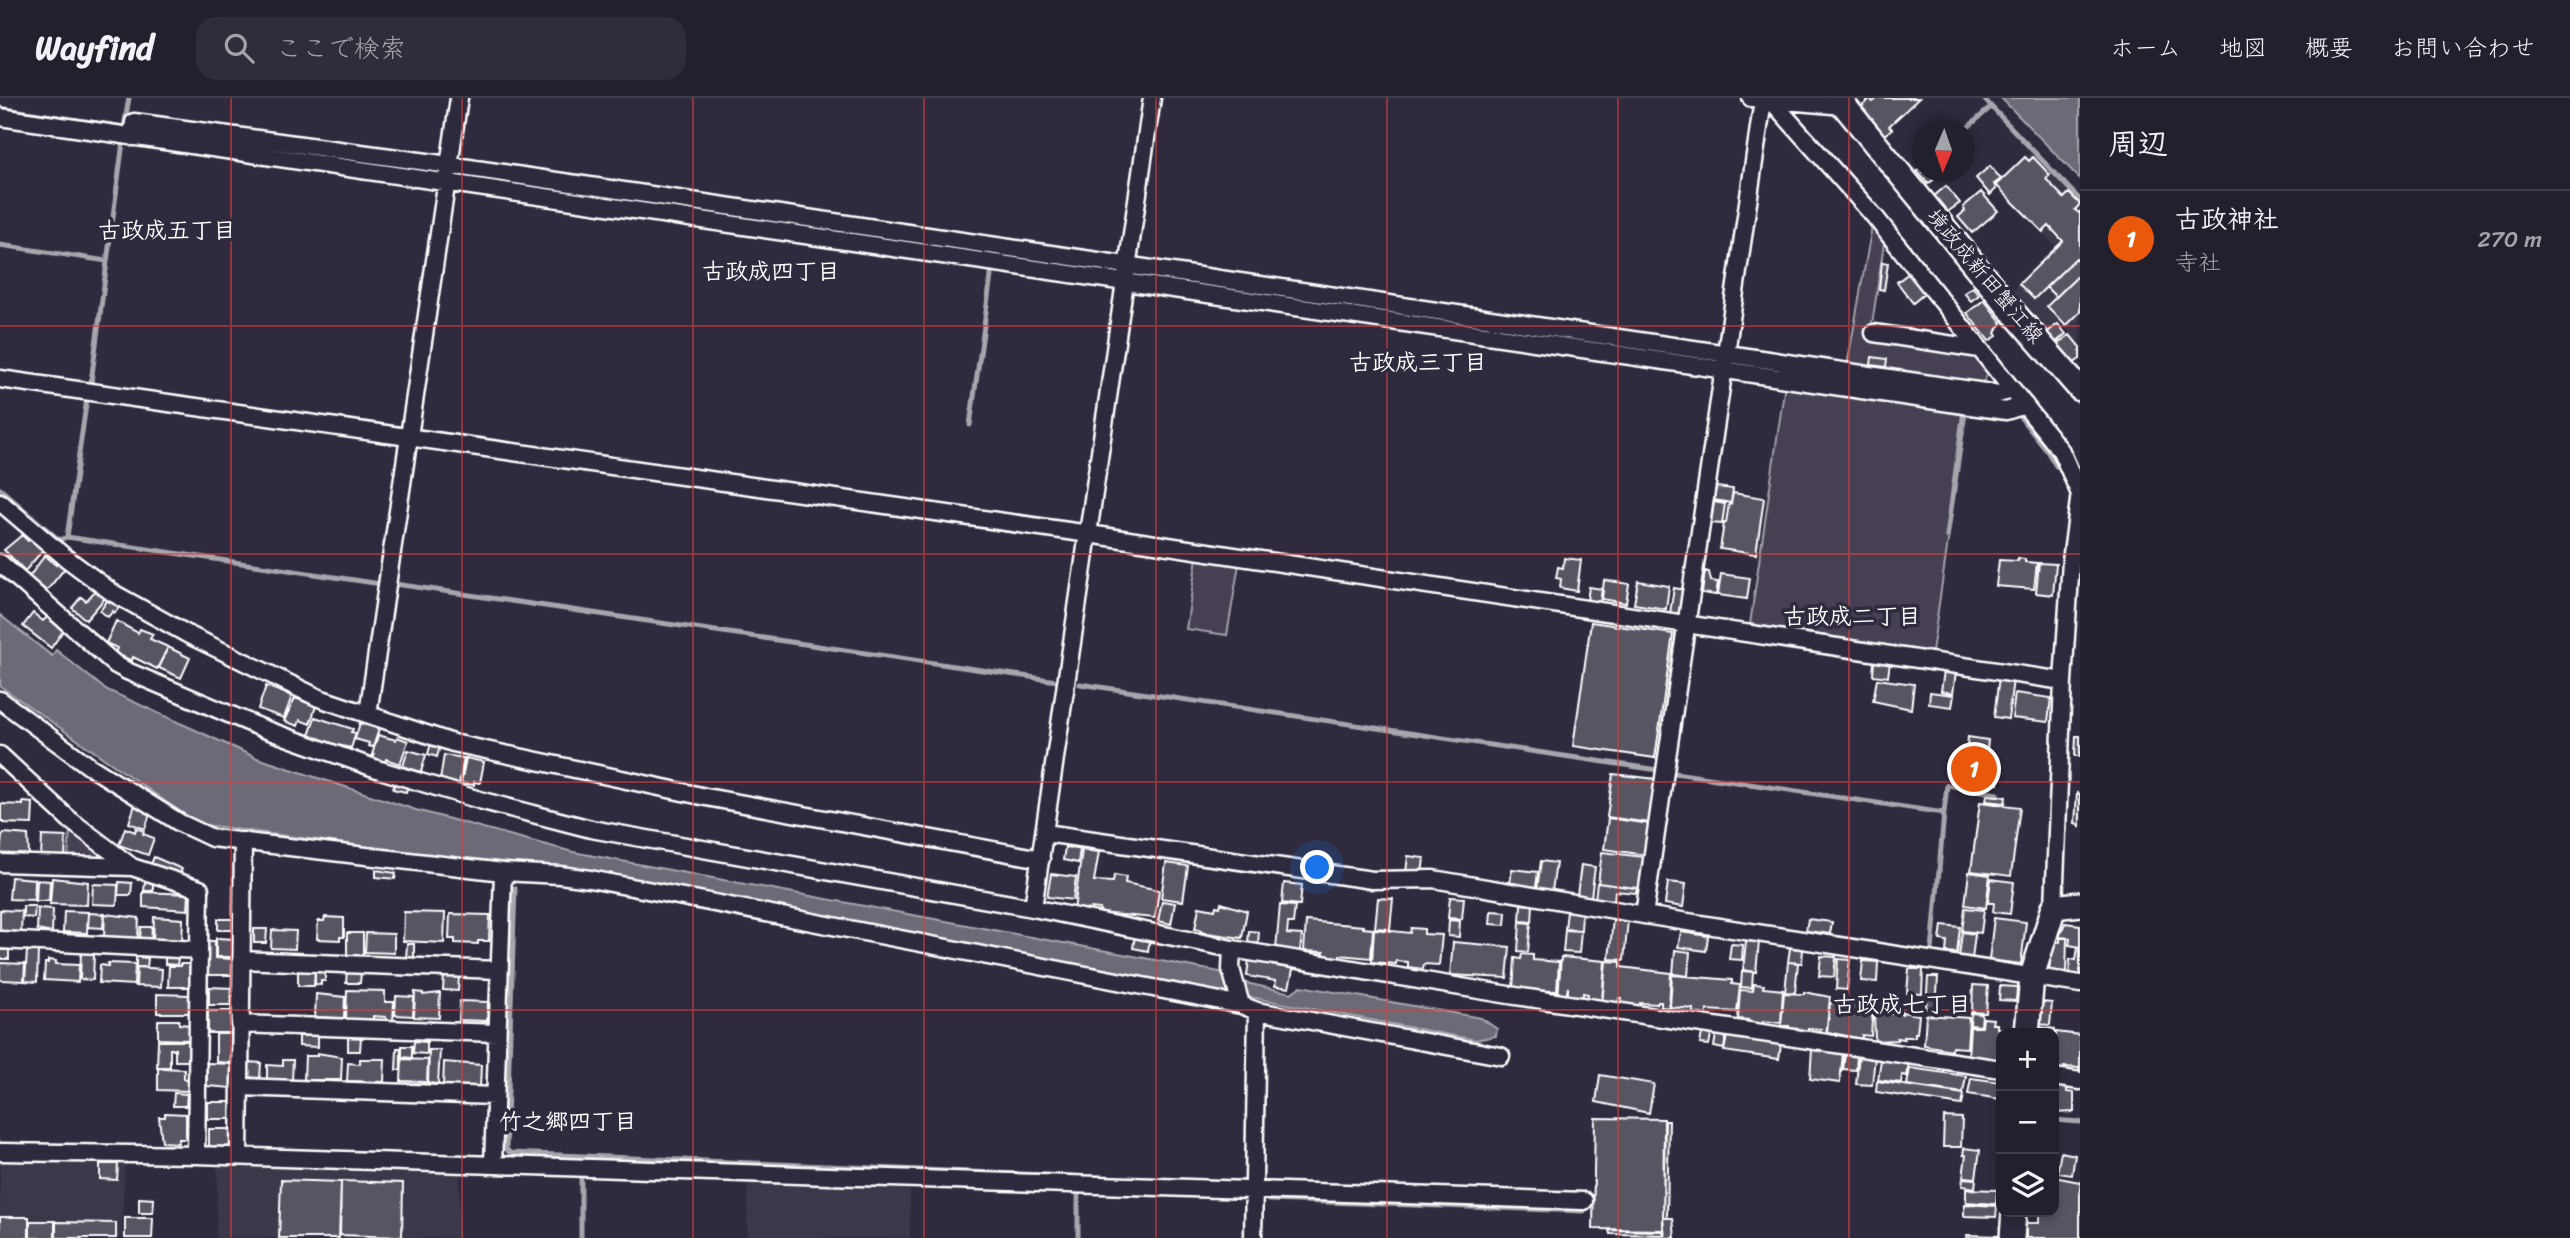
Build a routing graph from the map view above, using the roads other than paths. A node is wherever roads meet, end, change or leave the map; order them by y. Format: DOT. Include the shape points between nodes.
graph roads {
  1 [pos="459,98"];
  2 [pos="1152,98"];
  3 [pos="1764,99"];
  4 [pos="1841,102"];
  5 [pos="0,117"];
  6 [pos="132,137"];
  7 [pos="449,165"];
  8 [pos="447,183"];
  9 [pos="1128,265"];
  10 [pos="1125,284"];
  11 [pos="1874,333"];
  12 [pos="1980,349"];
  13 [pos="1727,353"];
  14 [pos="1724,370"];
  15 [pos="0,379"];
  16 [pos="2080,389"];
  17 [pos="2013,390"];
  18 [pos="2025,405"];
  19 [pos="409,437"];
  20 [pos="2080,494"];
  21 [pos="0,502"];
  22 [pos="1089,534"];
  23 [pos="0,562"];
  24 [pos="1688,626"];
  25 [pos="2063,681"];
  26 [pos="0,700"];
  27 [pos="368,714"];
  28 [pos="0,755"];
  29 [pos="1045,833"];
  30 [pos="243,841"];
  31 [pos="1041,859"];
  32 [pos="0,863"];
  33 [pos="132,867"];
  34 [pos="503,872"];
  35 [pos="2080,904"];
  36 [pos="2054,907"];
  37 [pos="1033,908"];
  38 [pos="1644,915"];
  39 [pos="0,940"];
  40 [pos="1232,948"];
  41 [pos="199,950"];
  42 [pos="241,960"];
  43 [pos="499,970"];
  44 [pos="2032,976"];
  45 [pos="2080,984"];
  46 [pos="1246,1005"];
  47 [pos="240,1024"];
  48 [pos="2027,1028"];
  49 [pos="497,1033"];
  50 [pos="1501,1056"];
  51 [pos="1996,1068"];
  52 [pos="2059,1078"];
  53 [pos="2080,1081"];
  54 [pos="240,1087"];
  55 [pos="495,1097"];
  56 [pos="0,1152"];
  57 [pos="196,1155"];
  58 [pos="239,1156"];
  59 [pos="493,1165"];
  60 [pos="1254,1190"];
  61 [pos="1584,1201"];
  62 [pos="2014,1217"];
  63 [pos="1253,1238"];
  64 [pos="2012,1238"];
  1 -- 7 [label="street"];
  2 -- 9 [label="street"];
  3 -- 4 [label="street"];
  3 -- 12 [label="street" via="1875,217"];
  3 -- 13 [label="street"];
  4 -- 16 [label="main road, 境政成新田蟹江線"];
  5 -- 6 [label="street"];
  6 -- 7 [label="street" via="134,122"];
  6 -- 8 [label="street"];
  7 -- 8 [label="street"];
  7 -- 9 [label="street"];
  8 -- 10 [label="street"];
  8 -- 19 [label="street"];
  9 -- 10 [label="street"];
  9 -- 13 [label="street"];
  10 -- 14 [label="street"];
  10 -- 22 [label="street"];
  11 -- 12 [label="street"];
  12 -- 17 [label="street"];
  13 -- 14 [label="street"];
  13 -- 17 [label="street" via="1998,394"];
  14 -- 18 [label="street" via="2006,411"];
  14 -- 24 [label="street"];
  15 -- 19 [label="street"];
  17 -- 18 [label="street"];
  18 -- 20 [label="street" via="2061,451"];
  19 -- 22 [label="street"];
  19 -- 27 [label="street"];
  20 -- 25 [label="street"];
  21 -- 27 [label="street" via="113,593 307,692"];
  22 -- 24 [label="street"];
  22 -- 29 [label="street"];
  23 -- 37 [label="street" via="127,671 264,729 380,770 591,829"];
  24 -- 25 [label="street"];
  24 -- 38 [label="street"];
  25 -- 36 [label="street"];
  26 -- 30 [label="street" via="89,766 180,824 212,838"];
  27 -- 31 [label="street" via="453,743 706,797"];
  28 -- 33 [label="street" via="69,820"];
  29 -- 31 [label="street"];
  29 -- 38 [label="street" via="1372,880 1433,879"];
  30 -- 34 [label="street"];
  30 -- 42 [label="street"];
  31 -- 37 [label="street"];
  32 -- 33 [label="street"];
  33 -- 41 [label="street" via="200,889"];
  34 -- 43 [label="street"];
  34 -- 46 [label="street" via="590,879"];
  35 -- 36 [label="main road"];
  36 -- 44 [label="main road"];
  37 -- 40 [label="street"];
  38 -- 44 [label="street"];
  39 -- 41 [label="street"];
  40 -- 46 [label="street" via="1231,969"];
  40 -- 51 [label="street"];
  41 -- 57 [label="street"];
  42 -- 43 [label="street"];
  42 -- 47 [label="street"];
  43 -- 49 [label="street"];
  44 -- 45 [label="street"];
  44 -- 48 [label="main road"];
  46 -- 50 [label="street"];
  46 -- 60 [label="street"];
  47 -- 49 [label="street"];
  47 -- 54 [label="street"];
  49 -- 55 [label="street"];
  52 -- 53 [label="street"];
  54 -- 55 [label="street"];
  54 -- 58 [label="street"];
  55 -- 59 [label="street"];
  56 -- 57 [label="street"];
  57 -- 58 [label="street"];
  58 -- 59 [label="street"];
  59 -- 60 [label="street"];
  60 -- 61 [label="street"];
  60 -- 63 [label="street"];
  62 -- 64 [label="main road"];
}
